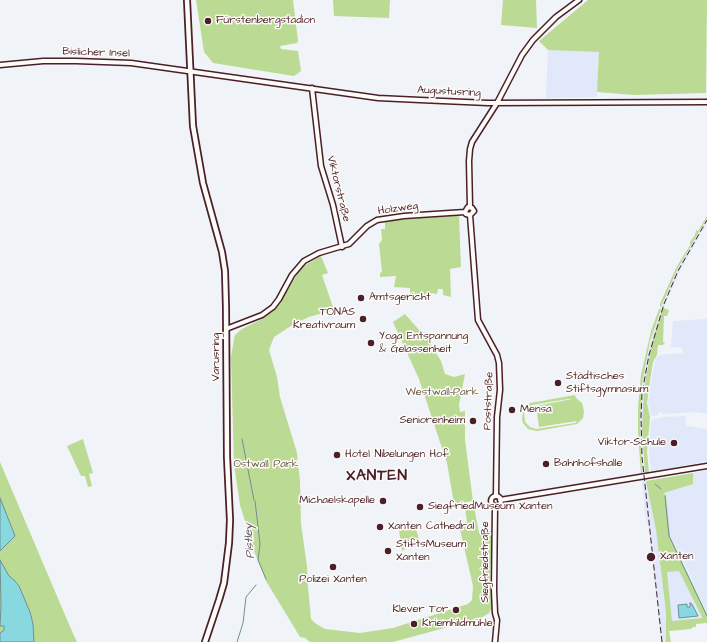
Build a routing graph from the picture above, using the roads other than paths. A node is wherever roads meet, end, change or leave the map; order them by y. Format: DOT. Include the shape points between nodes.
graph roads {
  1 [pos="187,0"];
  2 [pos="579,0"];
  3 [pos="0,65"];
  4 [pos="191,71"];
  5 [pos="312,88"];
  6 [pos="707,102"];
  7 [pos="497,103"];
  8 [pos="470,207"];
  9 [pos="465,212"];
  10 [pos="470,215"];
  11 [pos="342,247"];
  12 [pos="226,329"];
  13 [pos="707,466"];
  14 [pos="496,496"];
  15 [pos="500,500"];
  16 [pos="495,506"];
  17 [pos="205,642"];
  18 [pos="495,642"];
  1 -- 4 [label="main road, Varusring"];
  2 -- 7 [label="street, Poststraße" via="532,40"];
  3 -- 4 [label="street, Bislicher Insel" via="43,61 109,62"];
  4 -- 5 [label="street, Augustusring"];
  4 -- 12 [label="main road, Varusring" via="193,126 200,170 225,271"];
  5 -- 7 [label="street, Augustusring" via="378,98"];
  5 -- 11 [label="street, Viktorstraße" via="321,166"];
  6 -- 7 [label="street, Augustusring"];
  7 -- 8 [label="street, Poststraße" via="470,149"];
  8 -- 9 [label="street" via="466,208"];
  8 -- 10 [label="street, Poststraße" via="474,211"];
  9 -- 10 [label="street"];
  9 -- 11 [label="street, Holzweg" via="377,220"];
  10 -- 14 [label="street, Poststraße" via="478,320 499,363"];
  11 -- 12 [label="street" via="319,253 304,261 292,275 273,307 262,315"];
  12 -- 17 [label="main road, Varusring" via="230,543 222,588"];
  13 -- 15 [label="street"];
  14 -- 15 [label="street"];
  14 -- 16 [label="street" via="492,497 491,501"];
  15 -- 16 [label="street"];
  16 -- 18 [label="street, Siegfriedstraße"];
}
